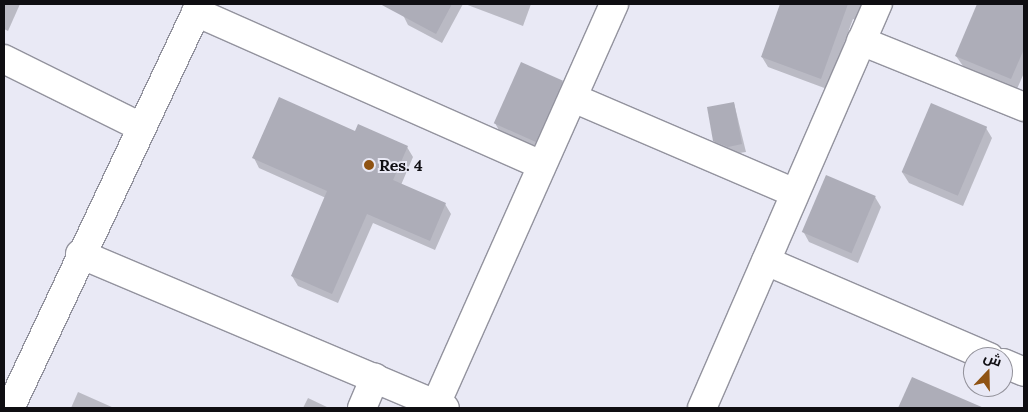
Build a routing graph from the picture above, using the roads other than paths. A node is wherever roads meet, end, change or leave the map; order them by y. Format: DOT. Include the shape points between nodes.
graph roads {
  1 [pos="614,4"];
  2 [pos="878,4"];
  3 [pos="198,8"];
  4 [pos="862,41"];
  5 [pos="4,59"];
  6 [pos="573,98"];
  7 [pos="1024,108"];
  8 [pos="141,127"];
  9 [pos="542,165"];
  10 [pos="795,193"];
  11 [pos="80,254"];
  12 [pos="766,261"];
  13 [pos="966,347"];
  14 [pos="375,378"];
  15 [pos="441,406"];
  16 [pos="10,408"];
  17 [pos="362,408"];
  18 [pos="702,408"];
  1 -- 6 [label="street"];
  2 -- 4 [label="street"];
  3 -- 8 [label="street"];
  3 -- 9 [label="street"];
  4 -- 7 [label="street"];
  4 -- 10 [label="street"];
  5 -- 8 [label="street"];
  6 -- 9 [label="street"];
  6 -- 10 [label="street"];
  8 -- 11 [label="street"];
  9 -- 15 [label="street"];
  10 -- 12 [label="street"];
  11 -- 14 [label="street"];
  11 -- 16 [label="street"];
  12 -- 13 [label="street"];
  12 -- 18 [label="street"];
  14 -- 15 [label="street"];
  14 -- 17 [label="street"];
}
